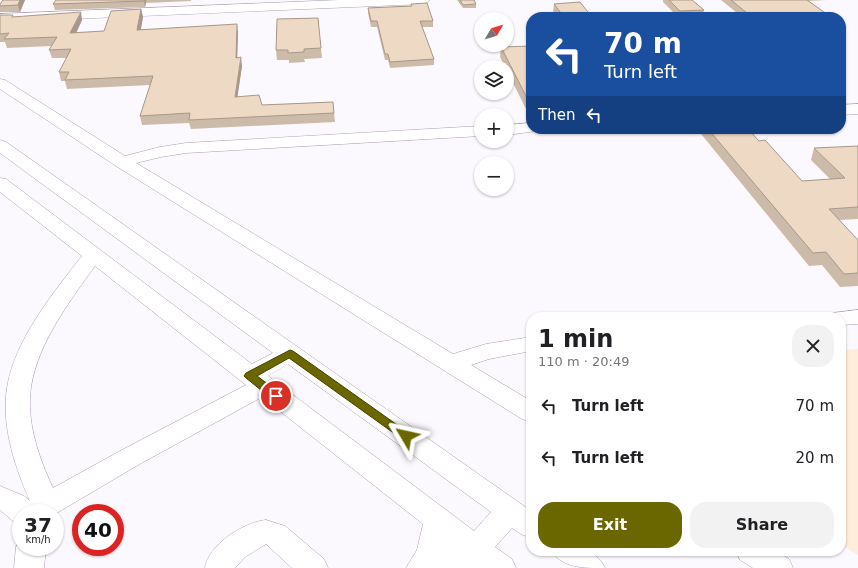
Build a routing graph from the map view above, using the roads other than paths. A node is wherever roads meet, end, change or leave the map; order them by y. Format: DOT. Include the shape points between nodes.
graph roads {
  1 [pos="424,0"];
  2 [pos="0,18"];
  3 [pos="0,83"];
  4 [pos="858,109"];
  5 [pos="846,110"];
  6 [pos="526,128"];
  7 [pos="514,129"];
  8 [pos="474,131"];
  9 [pos="0,145"];
  10 [pos="122,162"];
  11 [pos="0,184"];
  12 [pos="93,255"];
  13 [pos="858,317"];
  14 [pos="846,318"];
  15 [pos="526,345"];
  16 [pos="290,353"];
  17 [pos="452,363"];
  18 [pos="256,381"];
  19 [pos="526,410"];
  20 [pos="0,497"];
  21 [pos="14,504"];
  22 [pos="34,504"];
  23 [pos="45,504"];
  24 [pos="520,518"];
  25 [pos="438,520"];
  26 [pos="31,556"];
  27 [pos="573,556"];
  28 [pos="759,556"];
  29 [pos="488,558"];
  30 [pos="425,564"];
  31 [pos="30,568"];
  32 [pos="220,568"];
  33 [pos="313,568"];
  34 [pos="590,568"];
  35 [pos="778,568"];
  1 -- 2 [label="street"];
  3 -- 10 [label="street"];
  4 -- 5 [label="street"];
  6 -- 7 [label="street"];
  8 -- 10 [label="street" via="186,148"];
  9 -- 16 [label="street"];
  10 -- 17 [label="street"];
  11 -- 12 [label="street"];
  12 -- 18 [label="street"];
  12 -- 22 [label="street" via="63,296 34,344 19,388 19,410 24,442 36,484"];
  13 -- 14 [label="street"];
  15 -- 17 [label="street" via="486,352"];
  16 -- 18 [label="street"];
  16 -- 24 [label="street"];
  17 -- 19 [label="street"];
  18 -- 23 [label="street" via="155,443"];
  18 -- 25 [label="street"];
  20 -- 21 [label="street"];
  24 -- 29 [label="street"];
  25 -- 29 [label="street"];
  25 -- 30 [label="street" via="434,547"];
  26 -- 31 [label="street"];
  27 -- 34 [label="street"];
  28 -- 35 [label="street"];
  29 -- 30 [label="street" via="448,556"];
  32 -- 33 [label="street" via="228,554 254,536 269,532 275,534"];
}
